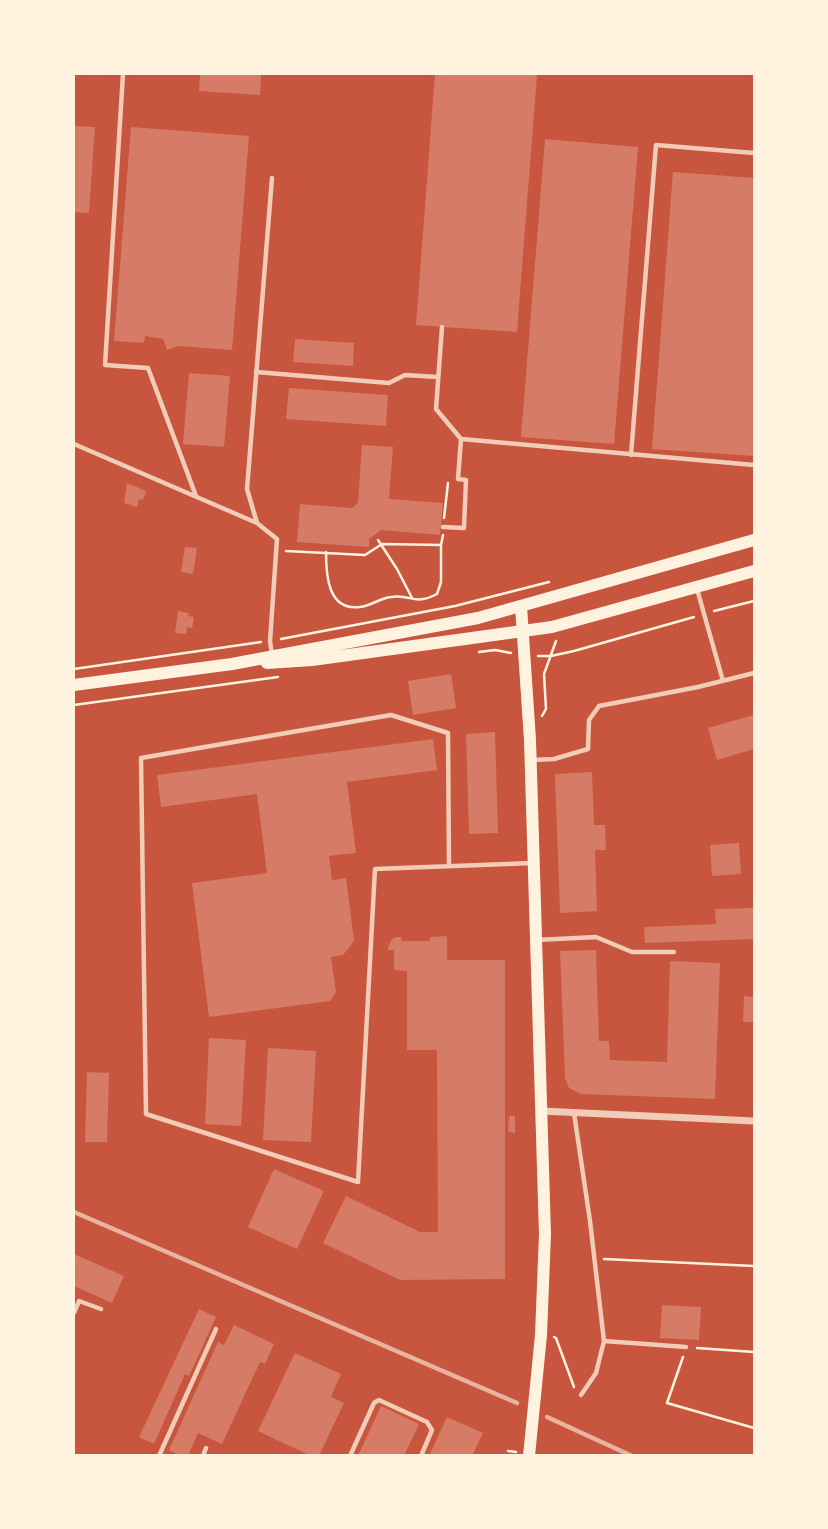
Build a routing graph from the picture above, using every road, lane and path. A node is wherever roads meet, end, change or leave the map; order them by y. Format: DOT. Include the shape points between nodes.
graph roads {
  1 [pos="123,74"];
  2 [pos="754,153"];
  3 [pos="272,178"];
  4 [pos="442,327"];
  5 [pos="256,372"];
  6 [pos="438,377"];
  7 [pos="461,439"];
  8 [pos="74,443"];
  9 [pos="631,455"];
  10 [pos="754,466"];
  11 [pos="448,479"];
  12 [pos="196,496"];
  13 [pos="257,523"];
  14 [pos="443,527"];
  15 [pos="378,540"];
  16 [pos="754,540"];
  17 [pos="383,544"];
  18 [pos="441,545"];
  19 [pos="276,550"];
  20 [pos="326,552"];
  21 [pos="754,571"];
  22 [pos="552,581"];
  23 [pos="539,585"];
  24 [pos="696,588"];
  25 [pos="412,598"];
  26 [pos="544,600"];
  27 [pos="521,606"];
  28 [pos="552,627"];
  29 [pos="523,632"];
  30 [pos="270,641"];
  31 [pos="272,656"];
  32 [pos="232,664"];
  33 [pos="74,669"];
  34 [pos="754,673"];
  35 [pos="290,676"];
  36 [pos="723,681"];
  37 [pos="74,685"];
  38 [pos="74,705"];
  39 [pos="541,719"];
  40 [pos="531,760"];
  41 [pos="534,863"];
  42 [pos="449,866"];
  43 [pos="537,940"];
  44 [pos="674,952"];
  45 [pos="541,1111"];
  46 [pos="574,1113"];
  47 [pos="754,1121"];
  48 [pos="594,1259"];
  49 [pos="754,1266"];
  50 [pos="101,1310"];
  51 [pos="74,1312"];
  52 [pos="216,1329"];
  53 [pos="554,1337"];
  54 [pos="604,1341"];
  55 [pos="686,1347"];
  56 [pos="754,1352"];
  57 [pos="573,1385"];
  58 [pos="581,1395"];
  59 [pos="754,1428"];
  60 [pos="206,1447"];
  61 [pos="159,1455"];
  62 [pos="202,1455"];
  63 [pos="351,1455"];
  64 [pos="421,1455"];
  65 [pos="529,1455"];
  1 -- 12 [label="lane" via="105,365 148,368"];
  2 -- 9 [label="lane" via="656,145"];
  3 -- 5 [label="lane"];
  4 -- 6 [label="lane"];
  5 -- 6 [label="lane" via="389,383 405,374"];
  5 -- 13 [label="lane" via="247,489"];
  6 -- 7 [label="lane" via="436,410"];
  7 -- 9 [label="lane"];
  7 -- 14 [label="lane" via="458,479 466,480 464,528"];
  8 -- 12 [label="lane"];
  9 -- 10 [label="lane"];
  11 -- 14 [label="path"];
  12 -- 13 [label="lane"];
  13 -- 19 [label="lane" via="277,539"];
  14 -- 18 [label="path"];
  15 -- 17 [label="path"];
  16 -- 26 [label="main road"];
  17 -- 18 [label="path"];
  17 -- 20 [label="path" via="365,555"];
  17 -- 25 [label="path"];
  18 -- 25 [label="path" via="437,594 417,601"];
  19 -- 20 [label="path"];
  19 -- 30 [label="lane"];
  20 -- 25 [label="path" via="326,577 342,605 360,607 385,598"];
  21 -- 24 [label="main road"];
  22 -- 23 [label="path"];
  23 -- 26 [label="path"];
  23 -- 30 [label="path"];
  24 -- 28 [label="main road"];
  24 -- 36 [label="lane"];
  26 -- 27 [label="main road"];
  27 -- 29 [label="main road"];
  27 -- 31 [label="main road"];
  28 -- 29 [label="main road"];
  28 -- 39 [label="path" via="556,641 544,674 546,709"];
  29 -- 32 [label="main road" via="312,660"];
  29 -- 40 [label="main road"];
  30 -- 31 [label="lane"];
  30 -- 33 [label="path"];
  31 -- 32 [label="main road"];
  32 -- 37 [label="main road"];
  34 -- 36 [label="lane"];
  35 -- 38 [label="path"];
  36 -- 40 [label="lane" via="599,706 589,720 588,749"];
  40 -- 41 [label="main road"];
  41 -- 42 [label="lane"];
  41 -- 43 [label="main road"];
  42 -- 42 [label="lane" via="375,869 358,1182 146,1114 141,758 391,715 448,733"];
  43 -- 44 [label="lane" via="596,937 632,953"];
  43 -- 45 [label="main road"];
  45 -- 46 [label="street"];
  45 -- 65 [label="main road" via="545,1234 540,1359"];
  46 -- 47 [label="street"];
  46 -- 48 [label="lane"];
  48 -- 49 [label="path"];
  48 -- 54 [label="lane"];
  50 -- 51 [label="lane" via="79,1301"];
  52 -- 61 [label="lane"];
  53 -- 57 [label="path"];
  54 -- 55 [label="lane"];
  54 -- 58 [label="lane" via="596,1373"];
  55 -- 56 [label="path"];
  55 -- 59 [label="path" via="667,1403"];
  60 -- 62 [label="lane"];
  63 -- 64 [label="lane" via="379,1399 427,1422 432,1430"];
}
